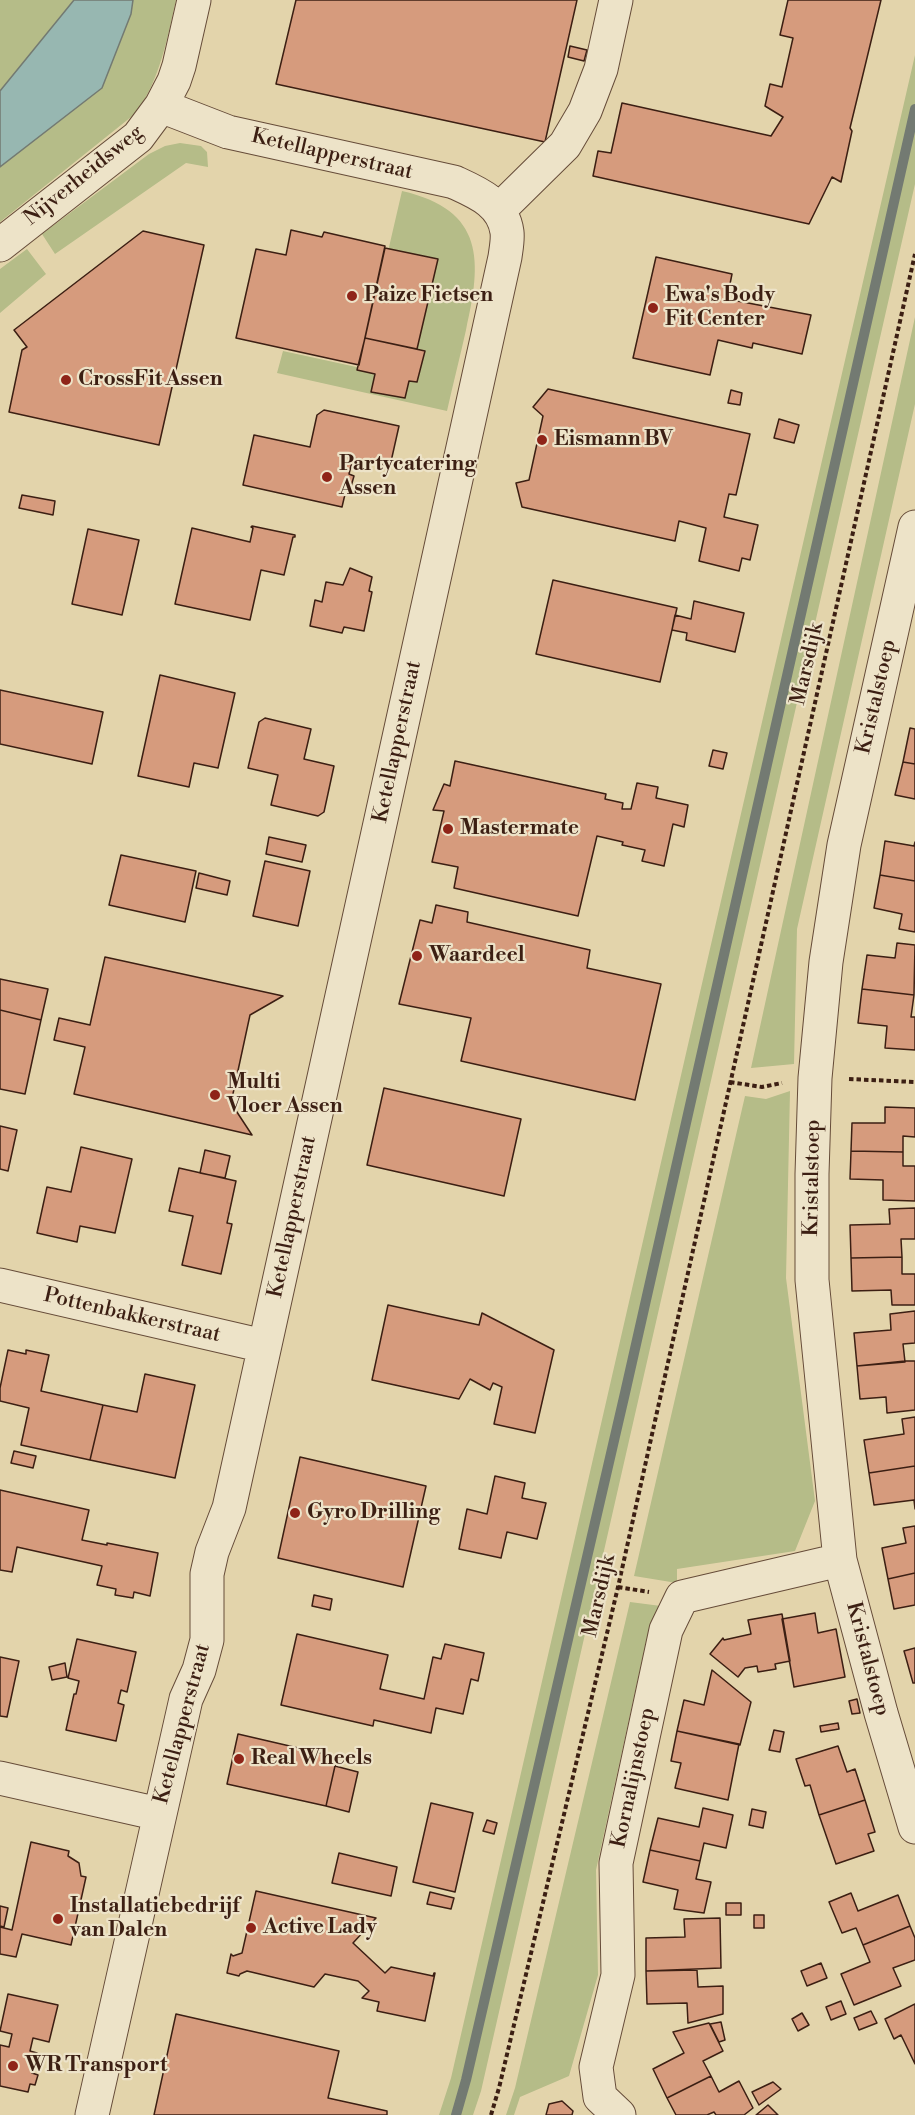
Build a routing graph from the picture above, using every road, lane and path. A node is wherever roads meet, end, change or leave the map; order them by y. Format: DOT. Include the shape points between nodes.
graph roads {
  1 [pos="194,0"];
  2 [pos="616,0"];
  3 [pos="161,106"];
  4 [pos="500,210"];
  5 [pos="0,245"];
  6 [pos="915,254"];
  7 [pos="915,527"];
  8 [pos="815,1078"];
  9 [pos="730,1082"];
  10 [pos="915,1082"];
  11 [pos="0,1286"];
  12 [pos="264,1346"];
  13 [pos="840,1560"];
  14 [pos="0,1778"];
  15 [pos="159,1814"];
  16 [pos="915,1827"];
  17 [pos="92,2115"];
  18 [pos="491,2115"];
  19 [pos="619,2115"];
  1 -- 3 [label="street, Nijverheidsweg" via="179,66"];
  2 -- 4 [label="street" via="601,69 585,111 565,145"];
  3 -- 4 [label="street, Ketellapperstraat" via="228,132 454,182 482,194"];
  3 -- 5 [label="street, Nijverheidsweg" via="138,137"];
  4 -- 12 [label="street, Ketellapperstraat" via="507,232 505,257"];
  6 -- 9 [label="path, Marsdijk"];
  7 -- 8 [label="street, Kristalstoep" via="844,845 826,962"];
  8 -- 9 [label="path" via="762,1087"];
  8 -- 10 [label="path"];
  8 -- 13 [label="street, Kristalstoep" via="812,1280"];
  9 -- 18 [label="path, Marsdijk" via="615,1599"];
  11 -- 12 [label="street, Pottenbakkerstraat"];
  12 -- 15 [label="street, Ketellapperstraat" via="229,1508 207,1574 207,1640 186,1699"];
  13 -- 16 [label="street, Kristalstoep"];
  13 -- 19 [label="street, Kornalijnstoep" via="682,1597 666,1630 616,1863 618,1975 596,2067 600,2097"];
  14 -- 15 [label="street"];
  15 -- 17 [label="street, Ketellapperstraat"];
}
